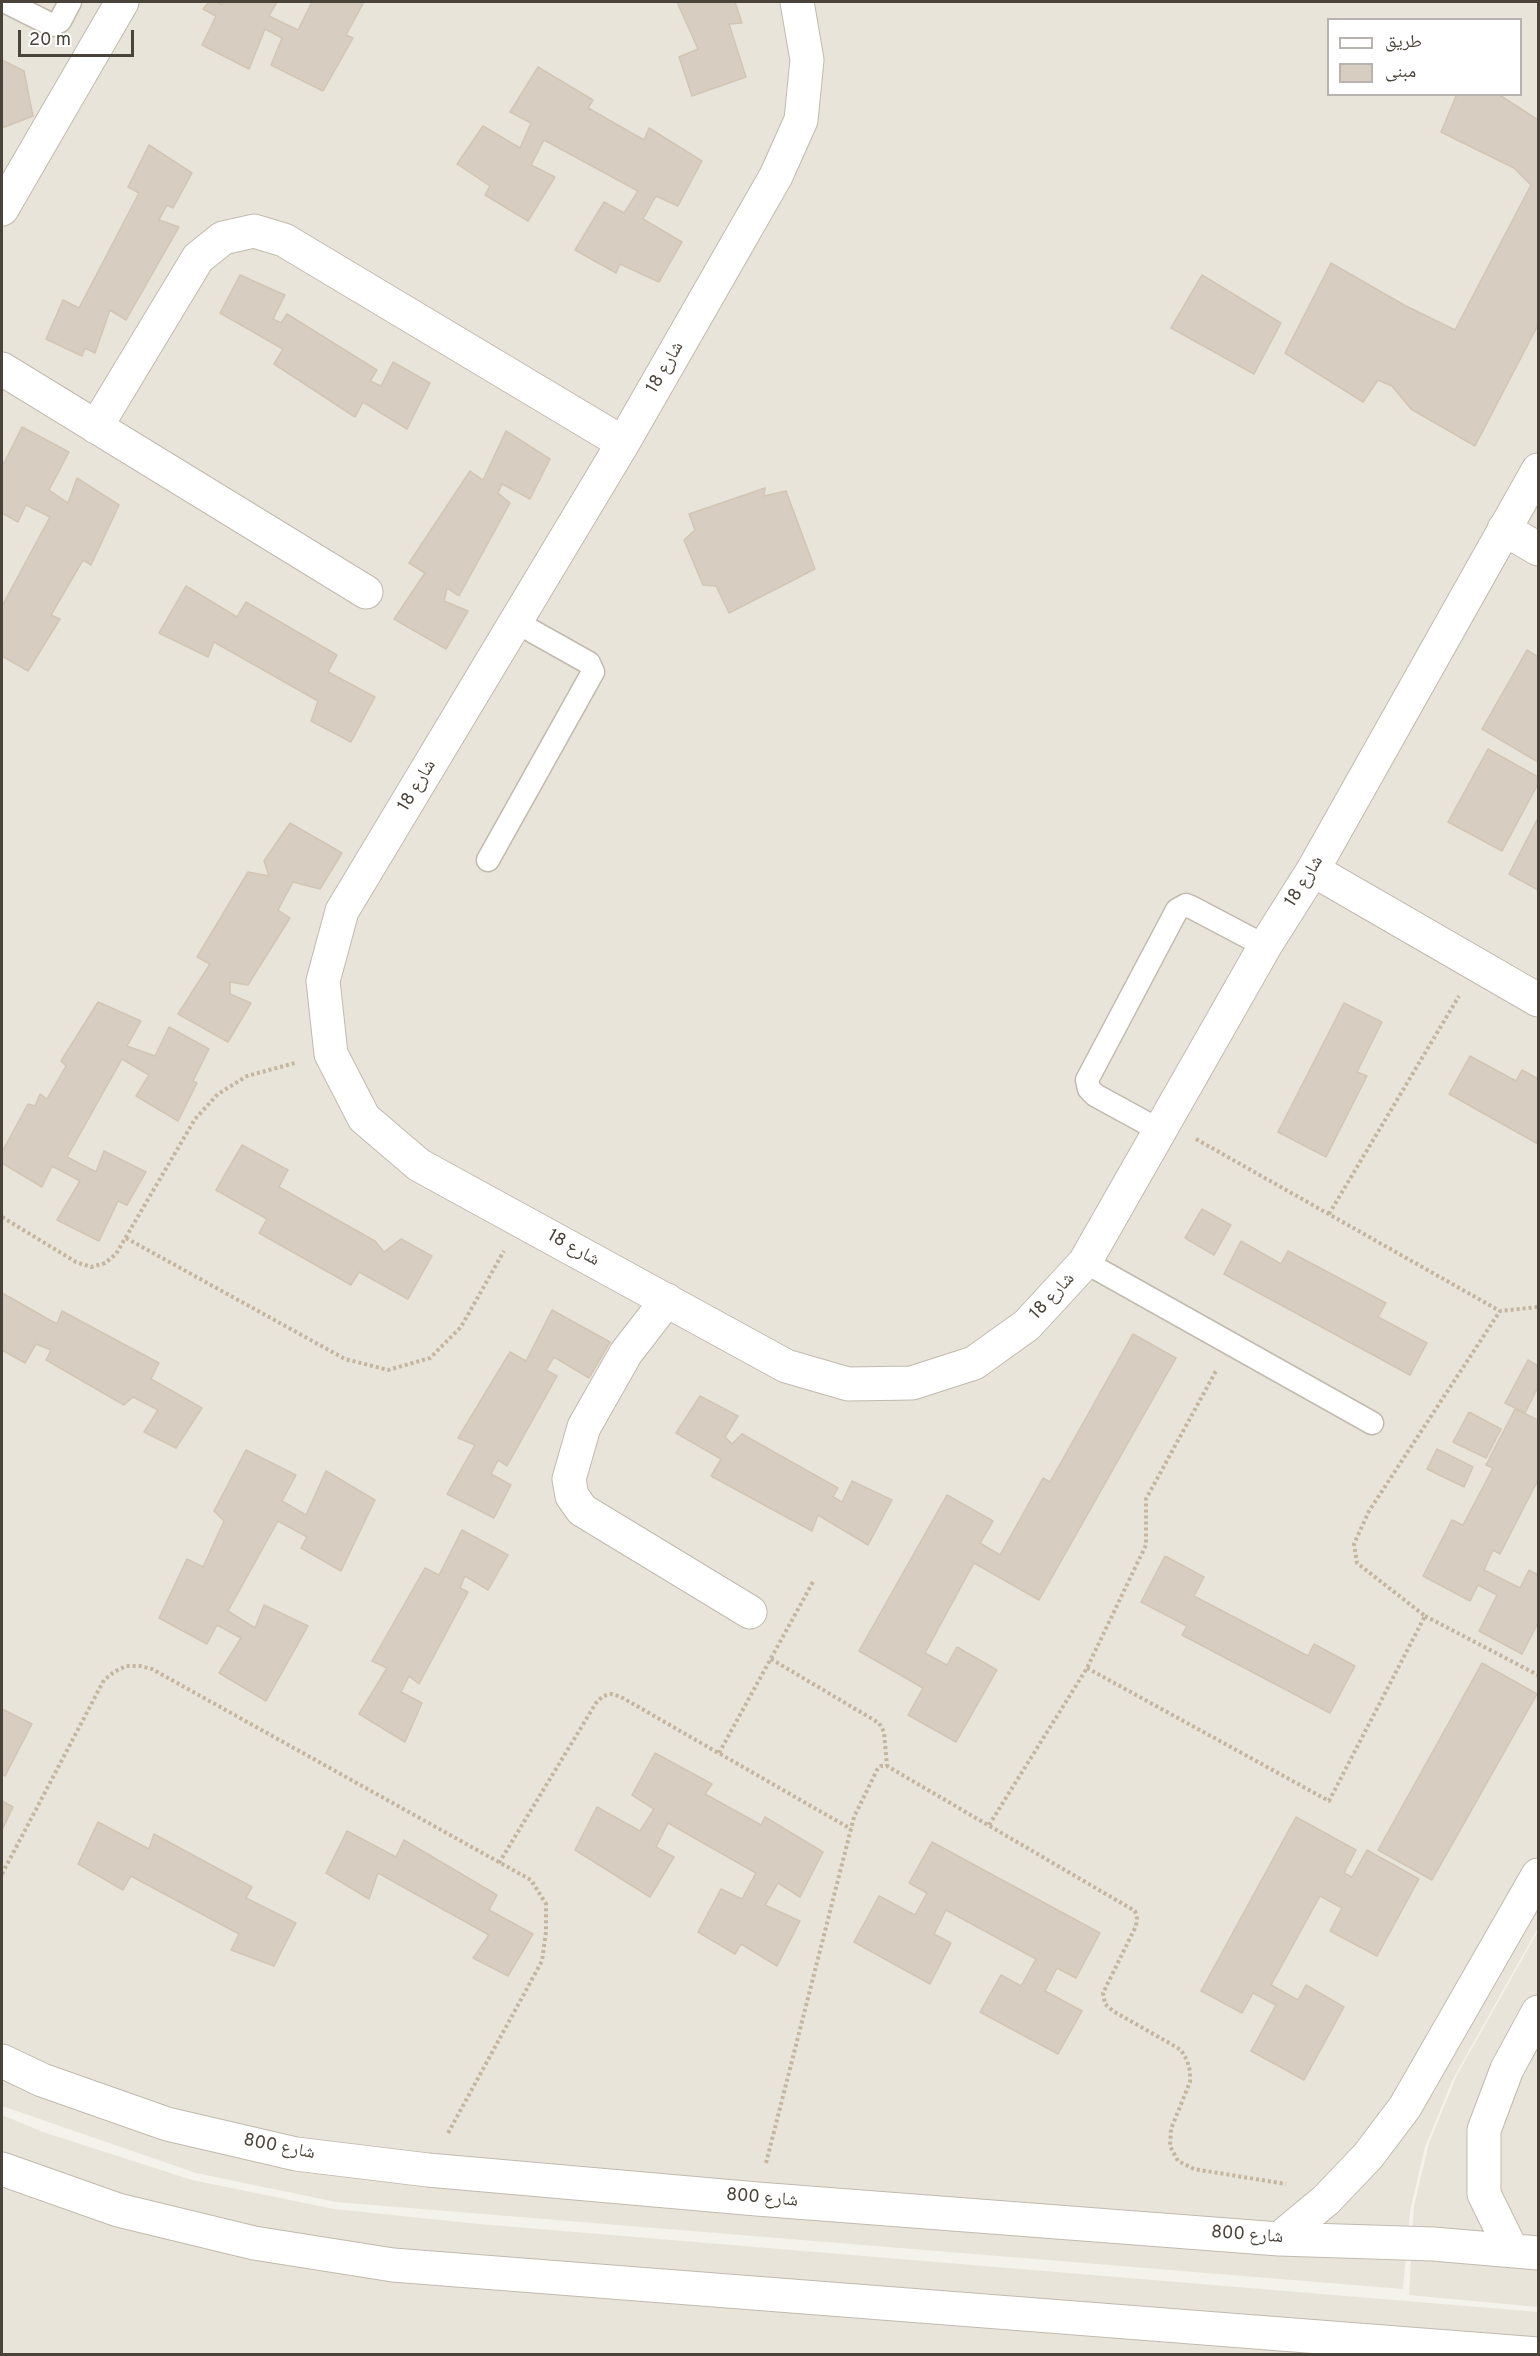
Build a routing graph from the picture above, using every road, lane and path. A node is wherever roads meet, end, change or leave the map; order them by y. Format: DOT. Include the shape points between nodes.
graph roads {
  1 [pos="6,2"];
  2 [pos="70,2"];
  3 [pos="122,2"];
  4 [pos="797,2"];
  5 [pos="2,209"];
  6 [pos="2,369"];
  7 [pos="96,427"];
  8 [pos="623,443"];
  9 [pos="1539,470"];
  10 [pos="1504,529"];
  11 [pos="1539,549"];
  12 [pos="366,592"];
  13 [pos="516,622"];
  14 [pos="488,860"];
  15 [pos="1313,870"];
  16 [pos="1265,946"];
  17 [pos="1477,964"];
  18 [pos="1539,1000"];
  19 [pos="331,1054"];
  20 [pos="1161,1126"];
  21 [pos="1329,1214"];
  22 [pos="2,1217"];
  23 [pos="520,1220"];
  24 [pos="126,1238"];
  25 [pos="1085,1262"];
  26 [pos="667,1300"];
  27 [pos="1539,1307"];
  28 [pos="1500,1311"];
  29 [pos="1230,1345"];
  30 [pos="1372,1423"];
  31 [pos="814,1580"];
  32 [pos="750,1612"];
  33 [pos="1425,1616"];
  34 [pos="771,1659"];
  35 [pos="1087,1668"];
  36 [pos="1539,1675"];
  37 [pos="719,1753"];
  38 [pos="887,1766"];
  39 [pos="989,1825"];
  40 [pos="851,1829"];
  41 [pos="499,1863"];
  42 [pos="2,1874"];
  43 [pos="1539,1875"];
  44 [pos="1539,2012"];
  45 [pos="2,2061"];
  46 [pos="2,2169"];
  47 [pos="428,2170"];
  48 [pos="757,2199"];
  49 [pos="1326,2200"];
  50 [pos="1279,2239"];
  51 [pos="1525,2252"];
  52 [pos="1342,2347"];
  53 [pos="1539,2354"];
  1 -- 2 [label="lane" via="52,25 60,21"];
  3 -- 5 [label="street"];
  4 -- 8 [label="street, شارع 18" via="807,60 801,120 776,176"];
  6 -- 7 [label="street"];
  7 -- 8 [label="street" via="198,258 223,238 254,231 284,240"];
  7 -- 12 [label="street"];
  8 -- 13 [label="street, شارع 18"];
  9 -- 10 [label="street, شارع 18"];
  10 -- 11 [label="street"];
  10 -- 15 [label="street, شارع 18"];
  13 -- 14 [label="lane" via="589,663 593,672"];
  13 -- 19 [label="street, شارع 18" via="342,911 323,981"];
  15 -- 16 [label="street, شارع 18"];
  15 -- 17 [label="street"];
  16 -- 20 [label="street, شارع 18"];
  16 -- 20 [label="lane" via="1191,907 1186,905 1177,910 1087,1080 1095,1095"];
  17 -- 18 [label="street"];
  17 -- 21 [label="path"];
  19 -- 23 [label="street, شارع 18" via="364,1118 419,1165"];
  19 -- 24 [label="path" via="247,1076 218,1094 195,1119"];
  20 -- 21 [label="path"];
  20 -- 25 [label="street, شارع 18"];
  21 -- 28 [label="path"];
  22 -- 24 [label="path" via="91,1267 116,1254"];
  23 -- 24 [label="path" via="461,1327 430,1358 388,1370 345,1359"];
  23 -- 26 [label="street, شارع 18"];
  25 -- 26 [label="street, شارع 18" via="1027,1325 974,1363 912,1383 848,1384 786,1366"];
  25 -- 29 [label="lane"];
  26 -- 32 [label="street" via="626,1353 584,1427 569,1479 572,1496 582,1510"];
  27 -- 28 [label="path"];
  28 -- 33 [label="path" via="1369,1511 1354,1544 1357,1563"];
  29 -- 30 [label="lane"];
  29 -- 35 [label="path" via="1146,1499 1146,1545"];
  31 -- 34 [label="path"];
  33 -- 35 [label="path" via="1329,1801"];
  33 -- 36 [label="path"];
  34 -- 37 [label="path"];
  34 -- 38 [label="path" via="879,1723 884,1732"];
  35 -- 39 [label="path"];
  37 -- 40 [label="path"];
  37 -- 41 [label="path" via="621,1697 603,1696"];
  38 -- 39 [label="path"];
  38 -- 40 [label="path" via="876,1770"];
  39 -- 49 [label="path" via="1135,1911 1136,1926 1103,1993 1113,2011 1181,2050 1187,2060 1190,2082 1170,2138 1178,2161 1194,2169 1283,2183"];
  40 -- 48 [label="path"];
  41 -- 42 [label="path" via="140,1665 126,1666 104,1680"];
  41 -- 47 [label="path" via="531,1880 546,1904 542,1961"];
  43 -- 49 [label="street" via="1405,2107 1368,2156"];
  44 -- 51 [label="street" via="1507,2068 1484,2130 1484,2194"];
  45 -- 47 [label="street, شارع 800" via="42,2080 167,2124 296,2154"];
  46 -- 52 [label="street" via="118,2210 243,2240 393,2265"];
  47 -- 48 [label="street, شارع 800"];
  48 -- 50 [label="street, شارع 800"];
  49 -- 50 [label="street"];
  50 -- 51 [label="street, شارع 800" via="1433,2244"];
  52 -- 53 [label="street"];
}
